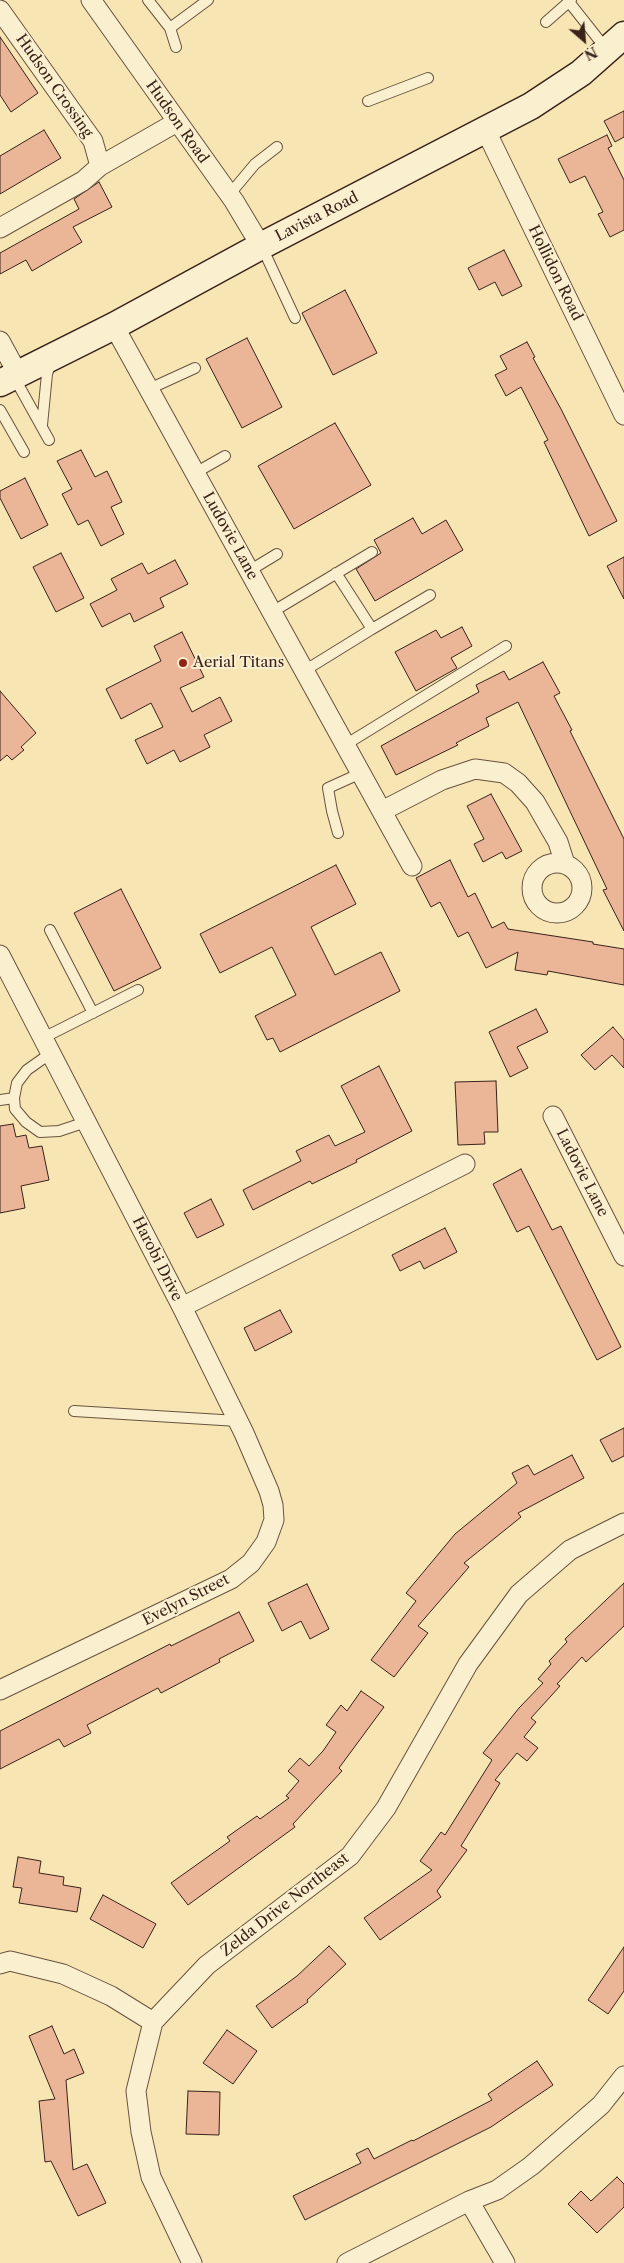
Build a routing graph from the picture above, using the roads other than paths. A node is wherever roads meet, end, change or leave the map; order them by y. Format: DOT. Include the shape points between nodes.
graph roads {
  1 [pos="148,0"];
  2 [pos="208,0"];
  3 [pos="570,1"];
  4 [pos="95,2"];
  5 [pos="1,13"];
  6 [pos="546,22"];
  7 [pos="170,28"];
  8 [pos="616,42"];
  9 [pos="176,47"];
  10 [pos="428,78"];
  11 [pos="368,101"];
  12 [pos="177,122"];
  13 [pos="486,131"];
  14 [pos="277,148"];
  15 [pos="100,166"];
  16 [pos="229,195"];
  17 [pos="0,228"];
  18 [pos="261,246"];
  19 [pos="295,318"];
  20 [pos="114,326"];
  21 [pos="0,341"];
  22 [pos="53,357"];
  23 [pos="195,368"];
  24 [pos="10,378"];
  25 [pos="149,389"];
  26 [pos="0,410"];
  27 [pos="624,415"];
  28 [pos="42,425"];
  29 [pos="49,440"];
  30 [pos="24,452"];
  31 [pos="225,456"];
  32 [pos="195,473"];
  33 [pos="372,552"];
  34 [pos="277,554"];
  35 [pos="249,571"];
  36 [pos="336,573"];
  37 [pos="430,595"];
  38 [pos="272,612"];
  39 [pos="372,629"];
  40 [pos="506,646"];
  41 [pos="304,670"];
  42 [pos="345,745"];
  43 [pos="361,773"];
  44 [pos="382,811"];
  45 [pos="338,834"];
  46 [pos="565,864"];
  47 [pos="412,866"];
  48 [pos="50,930"];
  49 [pos="0,955"];
  50 [pos="138,990"];
  51 [pos="93,1013"];
  52 [pos="47,1046"];
  53 [pos="14,1098"];
  54 [pos="0,1100"];
  55 [pos="553,1116"];
  56 [pos="86,1122"];
  57 [pos="465,1164"];
  58 [pos="619,1234"];
  59 [pos="624,1256"];
  60 [pos="182,1307"];
  61 [pos="74,1411"];
  62 [pos="238,1421"];
  63 [pos="624,1523"];
  64 [pos="0,1690"];
  65 [pos="0,1964"];
  66 [pos="153,2022"];
  67 [pos="624,2076"];
  68 [pos="469,2201"];
  69 [pos="192,2263"];
  70 [pos="347,2263"];
  71 [pos="505,2263"];
  1 -- 7 [label="lane"];
  2 -- 7 [label="lane"];
  3 -- 6 [label="lane"];
  3 -- 8 [label="lane"];
  4 -- 12 [label="street, Hudson Road"];
  5 -- 15 [label="street, Hudson Crossing" via="93,141"];
  7 -- 9 [label="lane"];
  8 -- 13 [label="main road, Lavista Road" via="581,73"];
  10 -- 11 [label="lane"];
  12 -- 15 [label="street"];
  12 -- 16 [label="street, Hudson Road"];
  13 -- 18 [label="main road, Lavista Road"];
  13 -- 27 [label="street, Hollidon Road"];
  14 -- 16 [label="lane" via="255,164"];
  15 -- 17 [label="street" via="83,181"];
  16 -- 18 [label="street, Hudson Road"];
  18 -- 19 [label="lane"];
  18 -- 20 [label="main road, Lavista Road"];
  20 -- 22 [label="main road, Lavista Road"];
  20 -- 25 [label="street, Ludovie Lane"];
  21 -- 24 [label="street"];
  22 -- 24 [label="main road, Lavista Road"];
  22 -- 28 [label="lane" via="46,374"];
  23 -- 25 [label="lane"];
  24 -- 28 [label="lane"];
  25 -- 32 [label="street, Ludovie Lane"];
  26 -- 30 [label="lane"];
  28 -- 29 [label="lane"];
  31 -- 32 [label="lane"];
  32 -- 35 [label="street, Ludovie Lane"];
  33 -- 36 [label="lane"];
  34 -- 35 [label="lane"];
  35 -- 38 [label="street, Ludovie Lane"];
  36 -- 38 [label="lane"];
  36 -- 39 [label="lane"];
  37 -- 39 [label="lane"];
  38 -- 41 [label="street, Ludovie Lane"];
  39 -- 41 [label="lane"];
  40 -- 42 [label="lane"];
  41 -- 42 [label="street, Ludovie Lane"];
  42 -- 43 [label="street, Ludovie Lane"];
  43 -- 44 [label="street, Ludovie Lane"];
  43 -- 45 [label="lane" via="328,788"];
  44 -- 46 [label="street" via="442,780 475,769 504,773 535,802 558,842"];
  44 -- 47 [label="street, Ludovie Lane"];
  48 -- 51 [label="lane"];
  49 -- 52 [label="street, Harobi Drive"];
  50 -- 51 [label="lane"];
  51 -- 52 [label="lane"];
  52 -- 53 [label="lane" via="16,1083"];
  52 -- 56 [label="street, Harobi Drive"];
  53 -- 54 [label="lane"];
  53 -- 56 [label="lane" via="15,1109 40,1132 59,1131"];
  55 -- 58 [label="street, Ladovie Lane"];
  56 -- 60 [label="street, Harobi Drive"];
  57 -- 60 [label="street, Harobi Drive"];
  58 -- 59 [label="street, Ladovie Lane"];
  60 -- 62 [label="street, Evelyn Street"];
  61 -- 62 [label="lane"];
  62 -- 64 [label="street, Evelyn Street" via="273,1505 274,1520 266,1542 251,1563 231,1579"];
  63 -- 66 [label="street, Zelda Drive Northeast" via="570,1550 519,1594 468,1664 386,1808 350,1856 208,1965"];
  65 -- 66 [label="street" via="10,1961 63,1974 111,1996"];
  66 -- 69 [label="street" via="136,2091 141,2132 151,2177"];
  67 -- 68 [label="street" via="601,2105 531,2166 497,2190"];
  68 -- 70 [label="street"];
  68 -- 71 [label="street"];
}
